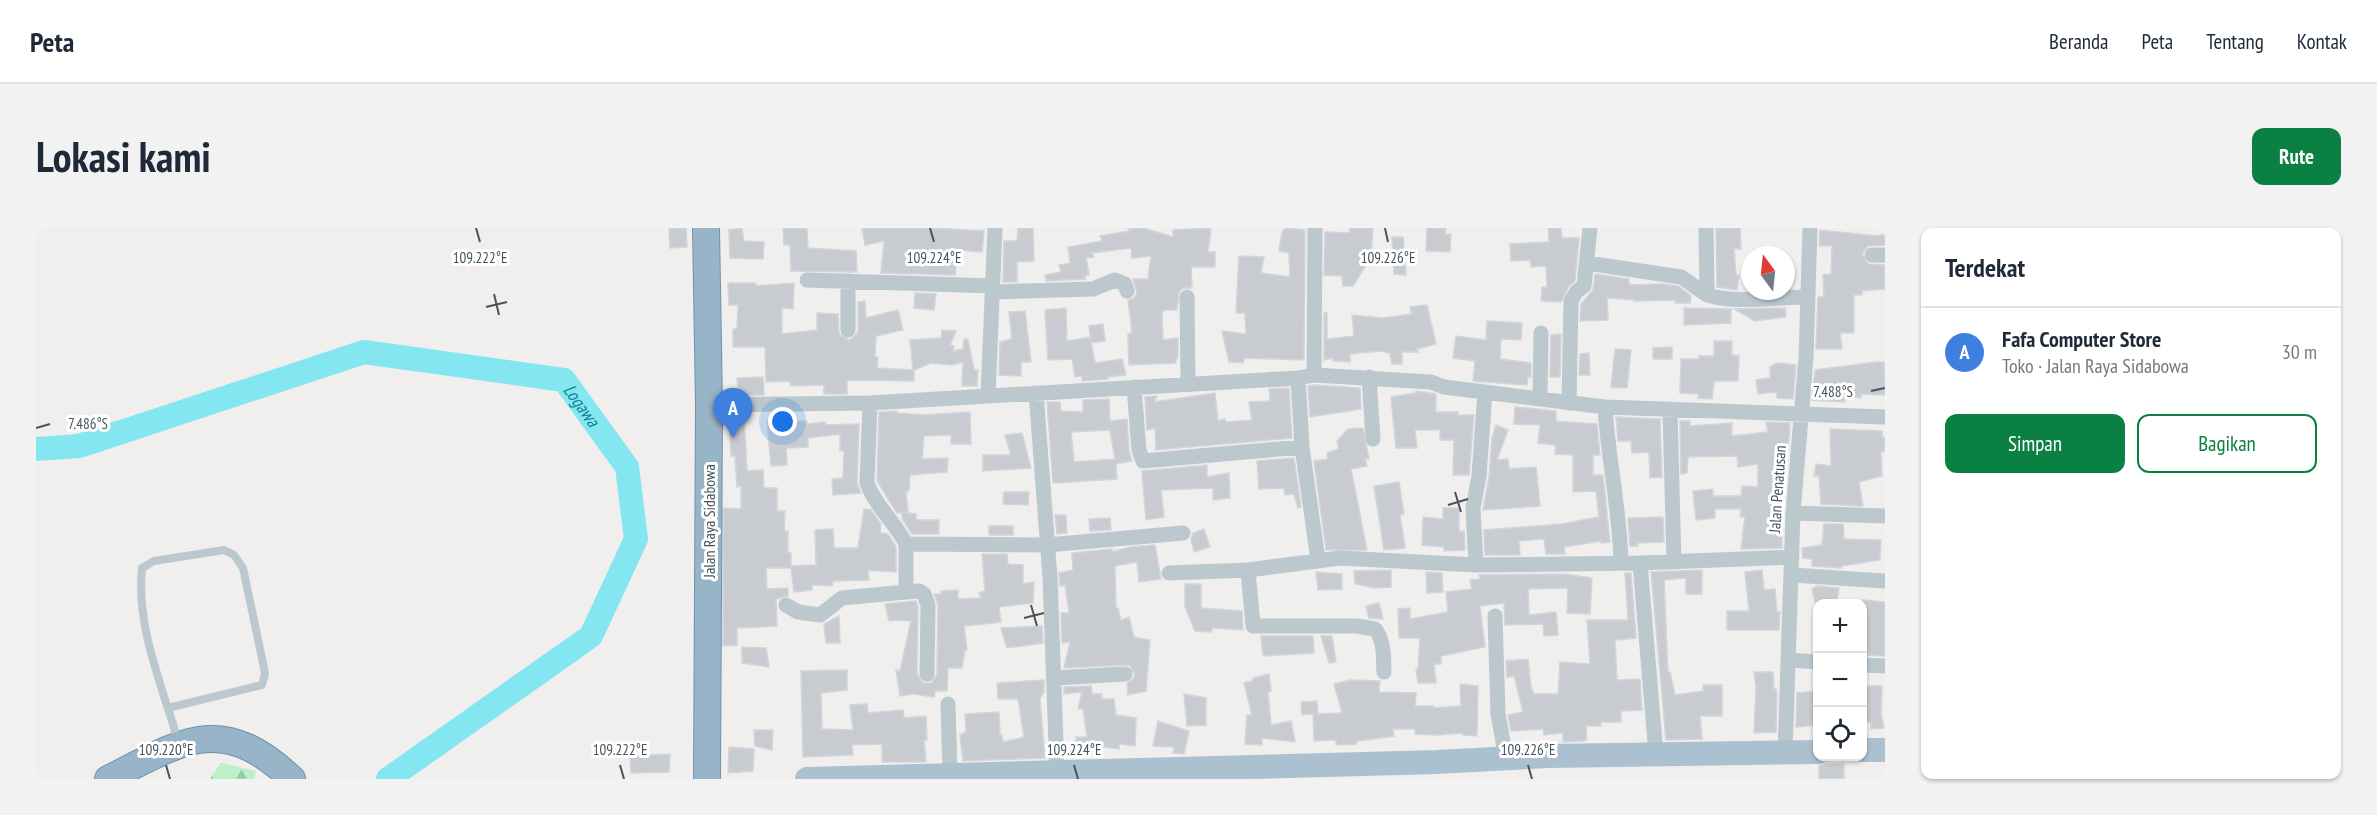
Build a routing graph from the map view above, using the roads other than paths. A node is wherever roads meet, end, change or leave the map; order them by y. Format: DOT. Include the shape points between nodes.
graph roads {
  1 [pos="706,228"];
  2 [pos="995,228"];
  3 [pos="1314,228"];
  4 [pos="1590,228"];
  5 [pos="1706,228"];
  6 [pos="1810,228"];
  7 [pos="1587,263"];
  8 [pos="807,280"];
  9 [pos="848,281"];
  10 [pos="993,289"];
  11 [pos="1127,291"];
  12 [pos="1707,295"];
  13 [pos="1187,297"];
  14 [pos="1808,297"];
  15 [pos="848,330"];
  16 [pos="1541,333"];
  17 [pos="1306,377"];
  18 [pos="1369,377"];
  19 [pos="1188,384"];
  20 [pos="1134,387"];
  21 [pos="1485,392"];
  22 [pos="1035,393"];
  23 [pos="988,395"];
  24 [pos="1539,398"];
  25 [pos="870,403"];
  26 [pos="1569,403"];
  27 [pos="709,405"];
  28 [pos="1605,407"];
  29 [pos="1670,411"];
  30 [pos="1800,416"];
  31 [pos="1885,417"];
  32 [pos="1374,439"];
  33 [pos="1302,447"];
  34 [pos="1792,513"];
  35 [pos="1885,516"];
  36 [pos="1183,533"];
  37 [pos="906,544"];
  38 [pos="1047,545"];
  39 [pos="1792,557"];
  40 [pos="1318,560"];
  41 [pos="1674,562"];
  42 [pos="1621,563"];
  43 [pos="1640,563"];
  44 [pos="1476,565"];
  45 [pos="1248,570"];
  46 [pos="1169,573"];
  47 [pos="1792,575"];
  48 [pos="1885,581"];
  49 [pos="906,592"];
  50 [pos="786,605"];
  51 [pos="1495,616"];
  52 [pos="1789,660"];
  53 [pos="1813,662"];
  54 [pos="1867,665"];
  55 [pos="1885,666"];
  56 [pos="1384,672"];
  57 [pos="927,674"];
  58 [pos="1125,674"];
  59 [pos="1054,678"];
  60 [pos="948,704"];
  61 [pos="168,708"];
  62 [pos="179,745"];
  63 [pos="1867,750"];
  64 [pos="1885,750"];
  65 [pos="1813,752"];
  66 [pos="1785,753"];
  67 [pos="1656,755"];
  68 [pos="1506,759"];
  69 [pos="1057,772"];
  70 [pos="1192,773"];
  71 [pos="950,774"];
  72 [pos="108,779"];
  73 [pos="292,779"];
  74 [pos="707,779"];
  75 [pos="807,779"];
  1 -- 27 [label="highway, Jalan Raya Sidabowa"];
  2 -- 10 [label="street"];
  3 -- 17 [label="street"];
  4 -- 7 [label="street"];
  5 -- 12 [label="street"];
  6 -- 14 [label="street, Jalan Penatusan"];
  7 -- 12 [label="street" via="1681,277"];
  7 -- 26 [label="street" via="1584,286 1571,301"];
  8 -- 9 [label="street"];
  9 -- 10 [label="street"];
  9 -- 15 [label="street"];
  10 -- 11 [label="street" via="1093,289 1115,280 1125,284"];
  10 -- 23 [label="street"];
  12 -- 14 [label="street"];
  13 -- 19 [label="street"];
  14 -- 30 [label="street, Jalan Penatusan"];
  16 -- 24 [label="street"];
  17 -- 18 [label="street"];
  17 -- 19 [label="street"];
  17 -- 33 [label="street"];
  18 -- 21 [label="street"];
  18 -- 32 [label="street"];
  19 -- 20 [label="street"];
  20 -- 22 [label="street"];
  20 -- 33 [label="street" via="1143,460"];
  21 -- 24 [label="street"];
  21 -- 44 [label="street" via="1473,508"];
  22 -- 23 [label="street"];
  22 -- 38 [label="street"];
  23 -- 25 [label="street"];
  24 -- 26 [label="street"];
  25 -- 27 [label="street"];
  25 -- 37 [label="street" via="867,483 871,495"];
  26 -- 28 [label="street"];
  27 -- 74 [label="highway, Jalan Raya Sidabowa"];
  28 -- 29 [label="street"];
  28 -- 42 [label="street"];
  29 -- 30 [label="street"];
  29 -- 41 [label="street"];
  30 -- 31 [label="street"];
  30 -- 34 [label="street, Jalan Penatusan"];
  33 -- 40 [label="street"];
  34 -- 35 [label="street"];
  34 -- 39 [label="street, Jalan Penatusan"];
  36 -- 38 [label="street"];
  37 -- 38 [label="street"];
  37 -- 49 [label="street"];
  38 -- 59 [label="street"];
  39 -- 41 [label="street"];
  39 -- 47 [label="street, Jalan Penatusan"];
  40 -- 44 [label="street"];
  40 -- 45 [label="street"];
  41 -- 43 [label="street"];
  42 -- 43 [label="street"];
  42 -- 44 [label="street"];
  43 -- 67 [label="street"];
  45 -- 46 [label="street"];
  45 -- 56 [label="street" via="1253,626 1375,629 1382,644"];
  47 -- 48 [label="street"];
  47 -- 52 [label="street, Jalan Penatusan"];
  49 -- 50 [label="street" via="842,598 820,615 798,612"];
  49 -- 57 [label="street" via="919,591 926,597"];
  51 -- 68 [label="street" via="1498,714"];
  52 -- 53 [label="street"];
  52 -- 66 [label="street, Jalan Penatusan"];
  54 -- 55 [label="street"];
  58 -- 59 [label="street"];
  59 -- 69 [label="street"];
  60 -- 71 [label="street"];
  61 -- 61 [label="lane" via="144,626 142,568 154,561 224,550 234,555 243,568 265,674 262,685"];
  61 -- 62 [label="lane"];
  62 -- 72 [label="highway"];
  62 -- 73 [label="highway" via="210,739 246,744"];
  63 -- 64 [label="main road"];
  65 -- 66 [label="main road"];
  66 -- 67 [label="main road"];
  67 -- 68 [label="main road"];
  68 -- 70 [label="main road"];
  69 -- 70 [label="main road"];
  69 -- 71 [label="main road"];
  71 -- 75 [label="main road"];
}
